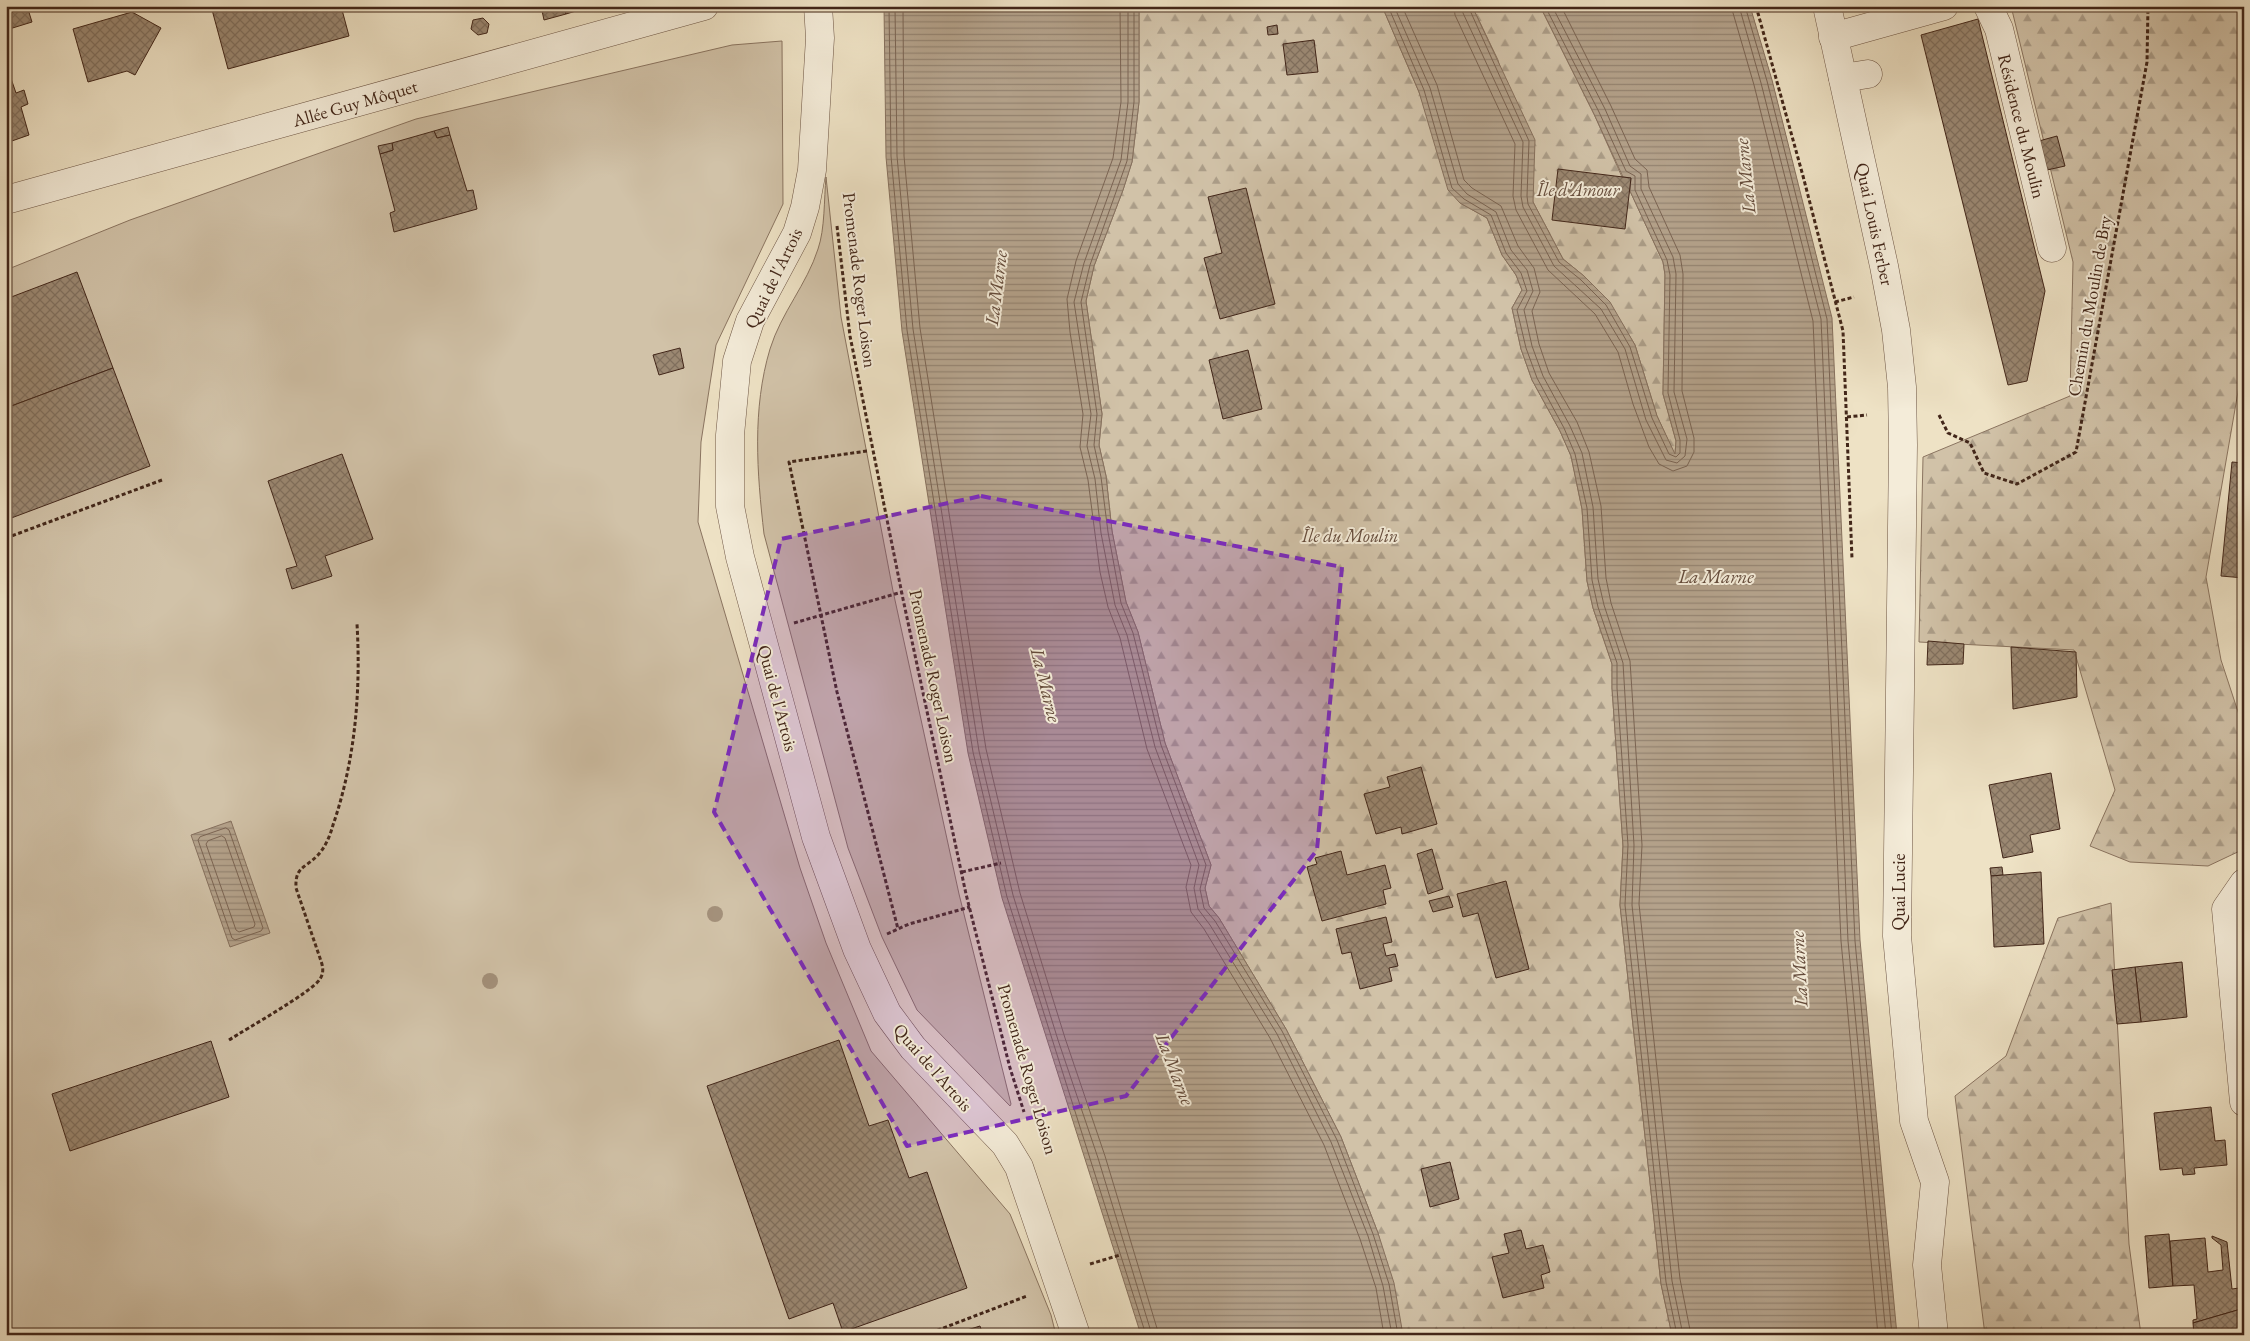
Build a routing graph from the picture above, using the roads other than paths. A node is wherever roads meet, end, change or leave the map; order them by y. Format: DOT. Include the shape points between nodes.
graph roads {
  1 [pos="704,6"];
  2 [pos="818,6"];
  3 [pos="1827,6"];
  4 [pos="1944,6"];
  5 [pos="1988,6"];
  6 [pos="1833,37"];
  7 [pos="6,200"];
  8 [pos="2052,248"];
  9 [pos="1903,445"];
  10 [pos="2244,884"];
  11 [pos="2244,1102"];
  12 [pos="1076,1335"];
  13 [pos="1934,1335"];
  1 -- 7 [label="street, Allée Guy Môquet"];
  2 -- 12 [label="street, Quai de l'Artois" via="812,170 797,233 750,322 737,361 730,435 730,506 740,557 816,837 857,949 887,1013 913,1048 1005,1144 1019,1167"];
  3 -- 6 [label="street, Quai Louis Ferber"];
  4 -- 6 [label="street"];
  5 -- 8 [label="street, Résidence du Moulin" via="1999,29"];
  6 -- 9 [label="street, Quai Louis Ferber" via="1855,76 1896,330 1902,387"];
  9 -- 13 [label="street, Quai Lucie" via="1897,936 1914,1121 1934,1182 1927,1265"];
  10 -- 11 [label="street" via="2226,909"];
}
